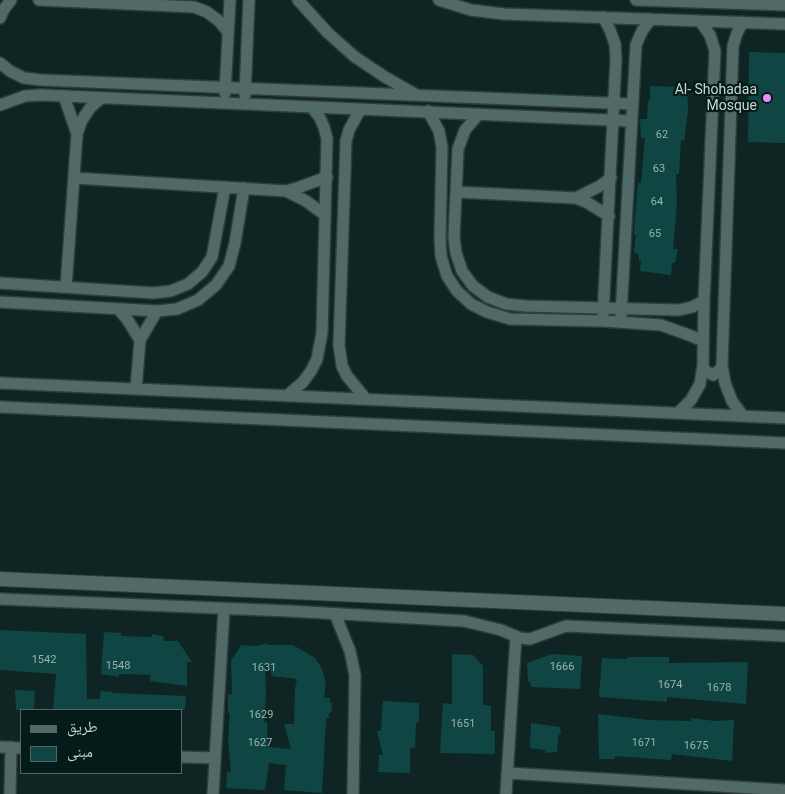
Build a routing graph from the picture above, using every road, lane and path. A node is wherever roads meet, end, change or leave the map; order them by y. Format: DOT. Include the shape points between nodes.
graph roads {
  1 [pos="11,0"];
  2 [pos="39,0"];
  3 [pos="230,0"];
  4 [pos="249,0"];
  5 [pos="298,0"];
  6 [pos="439,0"];
  7 [pos="636,0"];
  8 [pos="93,1"];
  9 [pos="697,1"];
  10 [pos="757,2"];
  11 [pos="785,5"];
  12 [pos="0,18"];
  13 [pos="603,18"];
  14 [pos="651,19"];
  15 [pos="700,21"];
  16 [pos="743,22"];
  17 [pos="785,24"];
  18 [pos="228,32"];
  19 [pos="0,62"];
  20 [pos="732,65"];
  21 [pos="714,66"];
  22 [pos="225,87"];
  23 [pos="245,88"];
  24 [pos="416,95"];
  25 [pos="64,96"];
  26 [pos="101,98"];
  27 [pos="224,103"];
  28 [pos="244,104"];
  29 [pos="614,104"];
  30 [pos="632,104"];
  31 [pos="0,105"];
  32 [pos="311,107"];
  33 [pos="360,110"];
  34 [pos="428,111"];
  35 [pos="479,114"];
  36 [pos="614,120"];
  37 [pos="631,121"];
  38 [pos="77,134"];
  39 [pos="442,147"];
  40 [pos="458,149"];
  41 [pos="327,152"];
  42 [pos="345,152"];
  43 [pos="327,177"];
  44 [pos="74,178"];
  45 [pos="610,178"];
  46 [pos="225,187"];
  47 [pos="244,188"];
  48 [pos="286,191"];
  49 [pos="457,192"];
  50 [pos="576,198"];
  51 [pos="325,215"];
  52 [pos="609,216"];
  53 [pos="0,283"];
  54 [pos="66,287"];
  55 [pos="704,301"];
  56 [pos="0,302"];
  57 [pos="604,308"];
  58 [pos="621,308"];
  59 [pos="118,309"];
  60 [pos="158,312"];
  61 [pos="602,320"];
  62 [pos="620,322"];
  63 [pos="140,340"];
  64 [pos="703,342"];
  65 [pos="722,364"];
  66 [pos="703,365"];
  67 [pos="0,383"];
  68 [pos="136,389"];
  69 [pos="287,396"];
  70 [pos="366,399"];
  71 [pos="0,407"];
  72 [pos="678,414"];
  73 [pos="743,416"];
  74 [pos="785,418"];
  75 [pos="785,443"];
  76 [pos="0,579"];
  77 [pos="0,599"];
  78 [pos="224,609"];
  79 [pos="335,614"];
  80 [pos="785,614"];
  81 [pos="516,636"];
  82 [pos="785,636"];
  83 [pos="11,747"];
  84 [pos="182,756"];
  85 [pos="215,758"];
  86 [pos="507,774"];
  87 [pos="785,790"];
  88 [pos="10,794"];
  89 [pos="213,794"];
  90 [pos="353,794"];
  91 [pos="506,794"];
  1 -- 12 [label="street"];
  2 -- 8 [label="street"];
  3 -- 18 [label="street"];
  4 -- 23 [label="street"];
  5 -- 24 [label="street" via="328,33 356,57"];
  6 -- 13 [label="street" via="471,10 504,14"];
  7 -- 9 [label="street"];
  8 -- 18 [label="street" via="194,7 207,12"];
  9 -- 10 [label="street"];
  10 -- 11 [label="street"];
  13 -- 14 [label="street"];
  13 -- 29 [label="street" via="615,44"];
  14 -- 15 [label="street"];
  14 -- 30 [label="street" via="636,45"];
  15 -- 16 [label="street"];
  15 -- 21 [label="street" via="714,43"];
  16 -- 17 [label="street"];
  16 -- 20 [label="street" via="733,46"];
  18 -- 22 [label="street"];
  19 -- 22 [label="street" via="24,78 40,80"];
  20 -- 21 [label="street" via="724,57"];
  20 -- 65 [label="street"];
  21 -- 55 [label="street"];
  22 -- 23 [label="street"];
  22 -- 27 [label="street"];
  23 -- 24 [label="street"];
  23 -- 28 [label="street"];
  24 -- 29 [label="street"];
  25 -- 26 [label="street"];
  25 -- 31 [label="street" via="25,96"];
  25 -- 38 [label="street"];
  26 -- 27 [label="street"];
  26 -- 38 [label="street" via="82,120"];
  27 -- 28 [label="street"];
  28 -- 32 [label="street"];
  29 -- 30 [label="street"];
  29 -- 36 [label="street"];
  30 -- 37 [label="street"];
  32 -- 33 [label="street"];
  32 -- 41 [label="street" via="324,127"];
  33 -- 34 [label="street"];
  33 -- 42 [label="street" via="349,130"];
  34 -- 35 [label="street"];
  34 -- 39 [label="street" via="439,130"];
  35 -- 36 [label="street"];
  35 -- 40 [label="street" via="465,130"];
  36 -- 37 [label="street"];
  36 -- 45 [label="street"];
  37 -- 58 [label="street"];
  38 -- 44 [label="street"];
  39 -- 40 [label="street" via="451,141"];
  39 -- 61 [label="street" via="441,256 447,276 457,291 471,304 499,317"];
  40 -- 49 [label="street"];
  41 -- 42 [label="street"];
  41 -- 43 [label="street"];
  42 -- 70 [label="street" via="339,356 347,376"];
  43 -- 48 [label="street"];
  43 -- 51 [label="street"];
  44 -- 46 [label="street"];
  44 -- 54 [label="street"];
  45 -- 50 [label="street"];
  45 -- 52 [label="street"];
  46 -- 47 [label="street"];
  46 -- 54 [label="street" via="212,257 188,284 172,291 153,293"];
  47 -- 48 [label="street"];
  47 -- 60 [label="street" via="229,266 216,285 198,300 177,309"];
  48 -- 51 [label="street"];
  49 -- 50 [label="street"];
  49 -- 57 [label="street" via="456,254 462,271 473,286 506,304"];
  50 -- 52 [label="street"];
  51 -- 69 [label="street" via="320,346 311,371"];
  52 -- 57 [label="street"];
  53 -- 54 [label="street"];
  55 -- 58 [label="street" via="679,310"];
  55 -- 64 [label="street"];
  56 -- 59 [label="street"];
  57 -- 58 [label="street"];
  57 -- 61 [label="street"];
  58 -- 62 [label="street"];
  59 -- 60 [label="street"];
  59 -- 63 [label="street"];
  60 -- 63 [label="street"];
  61 -- 62 [label="street"];
  62 -- 64 [label="street" via="661,325"];
  63 -- 68 [label="street"];
  64 -- 66 [label="street"];
  65 -- 66 [label="street" via="721,370 713,374 704,370"];
  65 -- 73 [label="street" via="732,401"];
  66 -- 72 [label="street" via="700,384"];
  67 -- 68 [label="street"];
  68 -- 69 [label="street"];
  69 -- 70 [label="street"];
  70 -- 72 [label="street"];
  71 -- 75 [label="street"];
  72 -- 73 [label="street"];
  73 -- 74 [label="street"];
  76 -- 80 [label="street"];
  77 -- 78 [label="street"];
  78 -- 79 [label="street"];
  78 -- 85 [label="street"];
  79 -- 81 [label="street" via="464,621"];
  79 -- 90 [label="street" via="350,652 355,676"];
  81 -- 82 [label="street" via="530,639 566,626"];
  81 -- 86 [label="street"];
  83 -- 88 [label="street"];
  84 -- 85 [label="street"];
  85 -- 89 [label="street"];
  86 -- 87 [label="street"];
  86 -- 91 [label="street"];
}
